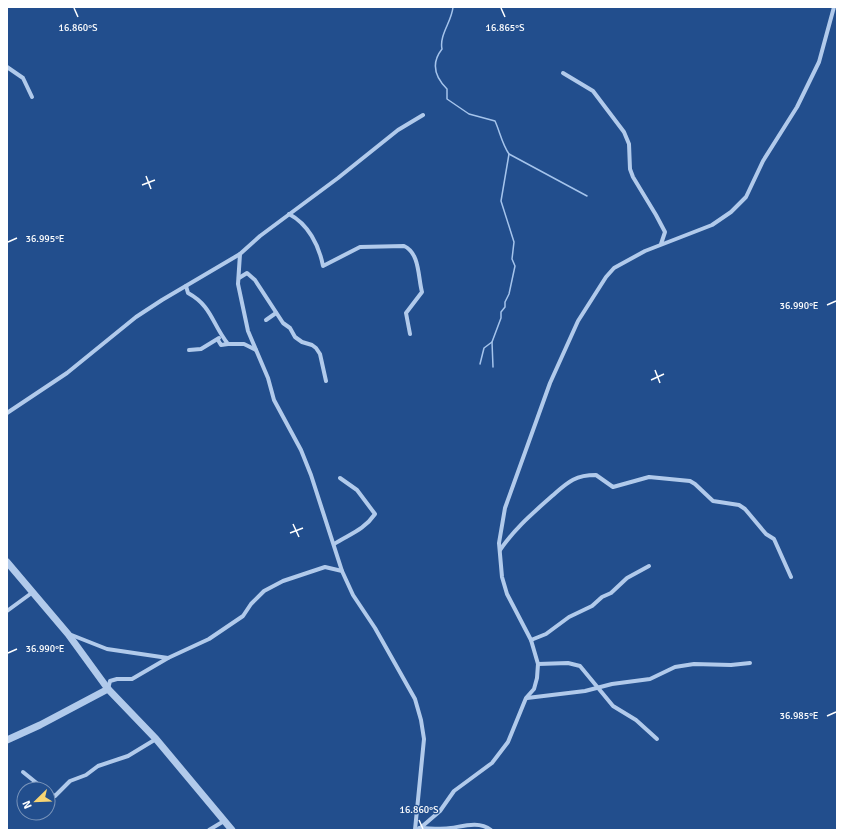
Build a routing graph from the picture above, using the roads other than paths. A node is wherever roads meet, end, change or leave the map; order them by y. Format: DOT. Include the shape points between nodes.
graph roads {
  1 [pos="834,7"];
  2 [pos="7,67"];
  3 [pos="563,73"];
  4 [pos="32,97"];
  5 [pos="422,115"];
  6 [pos="289,214"];
  7 [pos="661,244"];
  8 [pos="240,254"];
  9 [pos="239,266"];
  10 [pos="247,273"];
  11 [pos="239,278"];
  12 [pos="186,286"];
  13 [pos="181,289"];
  14 [pos="188,293"];
  15 [pos="276,313"];
  16 [pos="266,320"];
  17 [pos="410,334"];
  18 [pos="220,338"];
  19 [pos="189,350"];
  20 [pos="257,351"];
  21 [pos="326,381"];
  22 [pos="7,413"];
  23 [pos="340,478"];
  24 [pos="334,544"];
  25 [pos="500,550"];
  26 [pos="7,562"];
  27 [pos="649,566"];
  28 [pos="342,571"];
  29 [pos="791,577"];
  30 [pos="33,592"];
  31 [pos="7,611"];
  32 [pos="68,634"];
  33 [pos="531,640"];
  34 [pos="168,658"];
  35 [pos="750,663"];
  36 [pos="538,664"];
  37 [pos="597,688"];
  38 [pos="108,689"];
  39 [pos="526,698"];
  40 [pos="156,739"];
  41 [pos="657,739"];
  42 [pos="7,740"];
  43 [pos="23,772"];
  44 [pos="34,781"];
  45 [pos="56,795"];
  46 [pos="224,821"];
  47 [pos="418,829"];
  48 [pos="451,829"];
  49 [pos="209,830"];
  50 [pos="232,830"];
  51 [pos="491,830"];
  1 -- 7 [label="street" via="819,62 798,107 763,161 746,197 731,212 712,225"];
  2 -- 4 [label="street" via="23,78"];
  3 -- 7 [label="street" via="593,91 624,132 633,177 665,232"];
  5 -- 6 [label="street" via="398,130"];
  6 -- 8 [label="street"];
  6 -- 17 [label="street" via="299,219 307,230 319,251 323,266 360,247 409,248 416,259 422,292 406,313"];
  7 -- 25 [label="street" via="614,268 578,321 550,383 505,508"];
  8 -- 9 [label="street"];
  8 -- 12 [label="street"];
  9 -- 10 [label="street"];
  9 -- 11 [label="street"];
  10 -- 11 [label="street"];
  10 -- 15 [label="street" via="255,280"];
  11 -- 20 [label="street" via="248,331"];
  12 -- 13 [label="street"];
  12 -- 14 [label="street"];
  13 -- 14 [label="street"];
  13 -- 22 [label="street" via="136,318 67,373"];
  14 -- 18 [label="street" via="207,308"];
  15 -- 16 [label="street"];
  15 -- 21 [label="street" via="298,340 316,348 320,354"];
  18 -- 19 [label="street" via="201,349"];
  18 -- 20 [label="street" via="221,345 246,344"];
  20 -- 24 [label="street" via="274,400 301,450 311,475"];
  23 -- 24 [label="street" via="357,490 375,514 359,532"];
  24 -- 28 [label="street"];
  25 -- 29 [label="street" via="516,527 535,509 560,487 580,477 596,475 613,487 649,477 690,481 713,501 745,508 766,534 774,539"];
  25 -- 33 [label="street" via="502,577 507,594"];
  26 -- 30 [label="street"];
  27 -- 33 [label="street" via="627,578 592,606 569,617 546,634"];
  28 -- 34 [label="street" via="325,567 277,584 254,600 241,618 206,640"];
  28 -- 47 [label="street" via="353,595 415,699 422,720 424,739"];
  30 -- 31 [label="street"];
  30 -- 32 [label="street"];
  32 -- 34 [label="street" via="107,649"];
  32 -- 38 [label="street"];
  33 -- 36 [label="street"];
  34 -- 38 [label="street" via="132,679 110,681"];
  35 -- 37 [label="street" via="675,667 650,679"];
  36 -- 37 [label="street" via="575,664 584,670"];
  36 -- 39 [label="street" via="534,689"];
  37 -- 39 [label="street"];
  37 -- 41 [label="street" via="613,706 636,720"];
  38 -- 40 [label="street"];
  38 -- 42 [label="street"];
  39 -- 47 [label="street" via="508,742 492,763 454,791 440,811"];
  40 -- 45 [label="street" via="128,756 98,766 86,775 70,781"];
  40 -- 46 [label="street"];
  43 -- 44 [label="street"];
  46 -- 49 [label="street"];
  46 -- 50 [label="street"];
  47 -- 48 [label="street"];
  48 -- 51 [label="street" via="478,824"];
}
